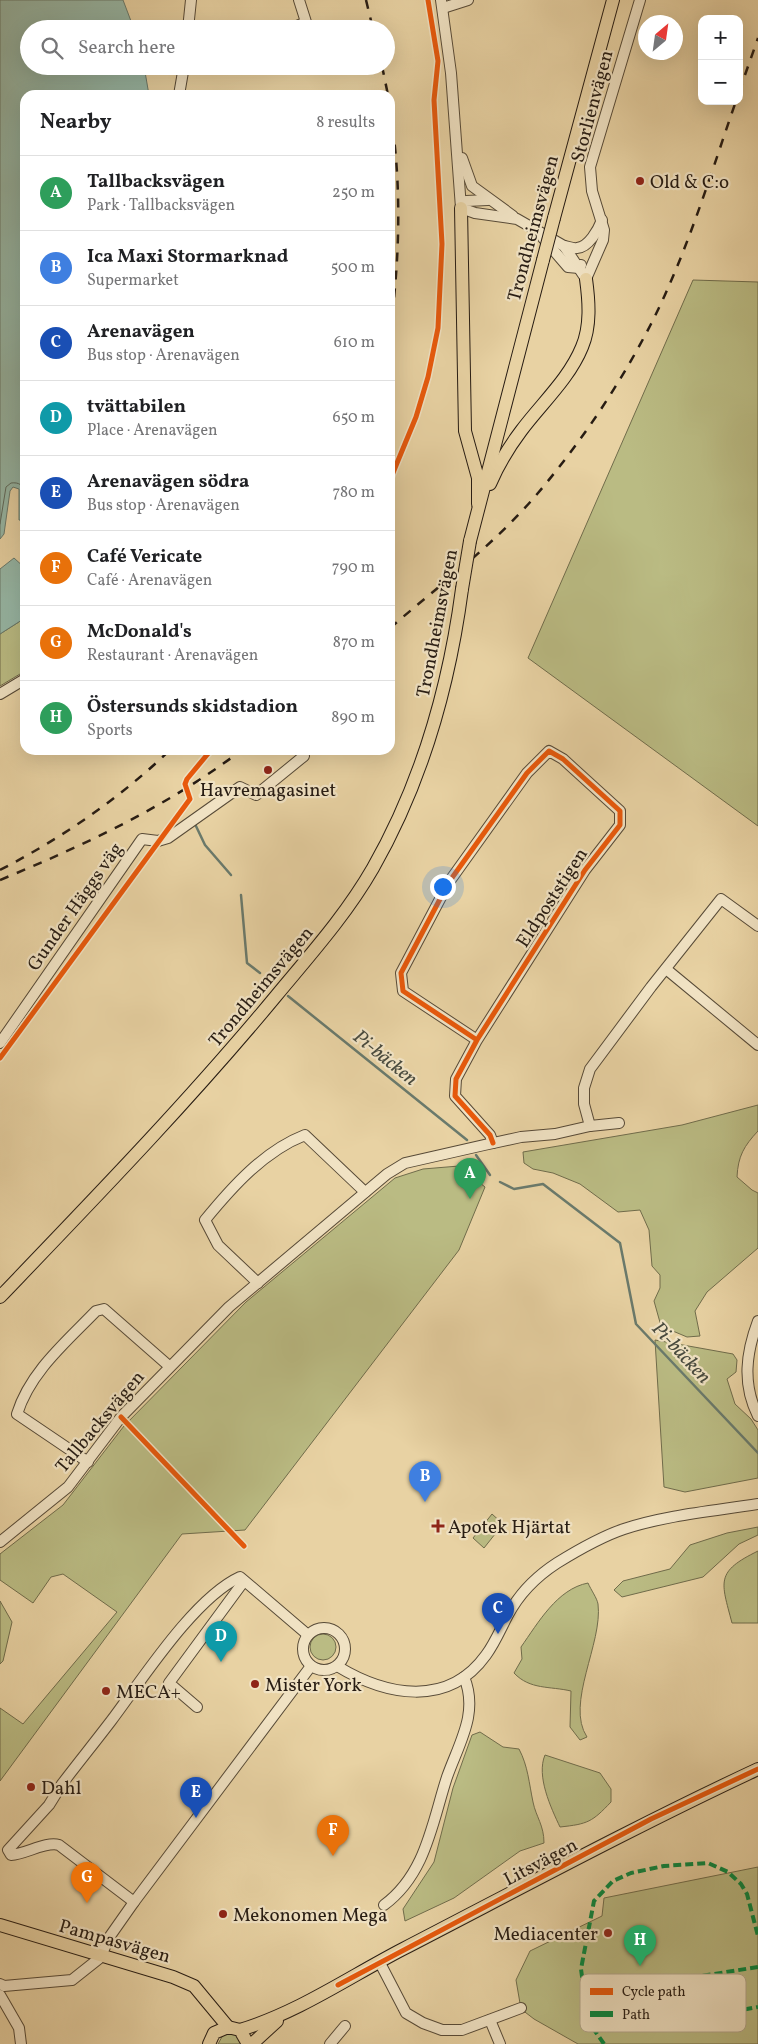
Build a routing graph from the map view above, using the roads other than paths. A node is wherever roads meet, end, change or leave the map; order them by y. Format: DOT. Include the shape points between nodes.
graph roads {
  1 [pos="191,0"];
  2 [pos="299,0"];
  3 [pos="468,0"];
  4 [pos="613,0"];
  5 [pos="640,0"];
  6 [pos="442,4"];
  7 [pos="189,20"];
  8 [pos="305,20"];
  9 [pos="182,75"];
  10 [pos="180,90"];
  11 [pos="457,140"];
  12 [pos="488,200"];
  13 [pos="461,208"];
  14 [pos="517,219"];
  15 [pos="602,220"];
  16 [pos="534,229"];
  17 [pos="564,246"];
  18 [pos="598,249"];
  19 [pos="579,268"];
  20 [pos="586,279"];
  21 [pos="477,509"];
  22 [pos="20,682"];
  23 [pos="0,694"];
  24 [pos="304,756"];
  25 [pos="758,926"];
  26 [pos="666,969"];
  27 [pos="477,1040"];
  28 [pos="0,1044"];
  29 [pos="758,1045"];
  30 [pos="619,1122"];
  31 [pos="590,1126"];
  32 [pos="491,1139"];
  33 [pos="365,1192"];
  34 [pos="258,1283"];
  35 [pos="0,1297"];
  36 [pos="758,1321"];
  37 [pos="168,1366"];
  38 [pos="758,1416"];
  39 [pos="88,1462"];
  40 [pos="758,1504"];
  41 [pos="0,1542"];
  42 [pos="246,1584"];
  43 [pos="308,1635"];
  44 [pos="310,1666"];
  45 [pos="338,1666"];
  46 [pos="464,1677"];
  47 [pos="197,1707"];
  48 [pos="758,1769"];
  49 [pos="134,1902"];
  50 [pos="384,1905"];
  51 [pos="0,1925"];
  52 [pos="101,1957"];
  53 [pos="380,1963"];
  54 [pos="0,1984"];
  55 [pos="0,1995"];
  56 [pos="210,2005"];
  57 [pos="521,2008"];
  58 [pos="286,2013"];
  59 [pos="490,2020"];
  60 [pos="345,2026"];
  61 [pos="234,2029"];
  62 [pos="211,2039"];
  63 [pos="21,2044"];
  64 [pos="250,2044"];
  65 [pos="330,2044"];
  66 [pos="500,2044"];
  1 -- 7 [label="street"];
  2 -- 8 [label="street"];
  3 -- 6 [label="street"];
  4 -- 21 [label="main road, Trondheimsvägen, bridge"];
  5 -- 15 [label="street, Storlienvägen" via="590,167 592,191"];
  6 -- 11 [label="street"];
  9 -- 10 [label="street"];
  11 -- 12 [label="street" via="472,186"];
  11 -- 13 [label="street"];
  12 -- 13 [label="street" via="466,201"];
  12 -- 14 [label="street"];
  13 -- 14 [label="street"];
  13 -- 21 [label="main road" via="464,431 478,478"];
  14 -- 16 [label="street"];
  15 -- 17 [label="street" via="593,237 582,246"];
  15 -- 18 [label="street, Storlienvägen" via="603,240"];
  16 -- 17 [label="street"];
  16 -- 19 [label="street" via="552,247 561,262 568,267"];
  17 -- 19 [label="street"];
  18 -- 19 [label="street"];
  18 -- 20 [label="street, Storlienvägen"];
  19 -- 20 [label="street"];
  20 -- 21 [label="main road" via="588,323 582,347 561,382 521,431"];
  21 -- 35 [label="main road, Trondheimsvägen, bridge" via="450,663 428,744 391,833 360,889 321,942 217,1066"];
  22 -- 23 [label="street"];
  24 -- 28 [label="street, Gunder Häggs väg" via="256,795 240,787 168,838 142,839"];
  25 -- 26 [label="street" via="721,899"];
  26 -- 29 [label="street"];
  26 -- 31 [label="street" via="590,1069 584,1088 584,1104"];
  27 -- 27 [label="street, Eldpoststigen" via="585,870 620,825 620,811 563,759 549,751 527,773 449,882 401,973 403,991"];
  27 -- 32 [label="street, Eldpoststigen" via="456,1079 455,1096"];
  30 -- 31 [label="street, Tallbacksvägen"];
  31 -- 32 [label="street, Tallbacksvägen" via="555,1134"];
  32 -- 33 [label="street, Tallbacksvägen" via="406,1163"];
  33 -- 34 [label="street, Tallbacksvägen"];
  33 -- 34 [label="street" via="305,1135 286,1143 231,1188 205,1220 218,1245"];
  34 -- 37 [label="street, Tallbacksvägen"];
  36 -- 38 [label="street" via="746,1364 752,1404"];
  37 -- 39 [label="street, Tallbacksvägen" via="120,1417"];
  37 -- 39 [label="street" via="104,1308 96,1311 45,1364 23,1395 17,1414"];
  39 -- 41 [label="street, Tallbacksvägen" via="68,1487"];
  40 -- 46 [label="street" via="657,1520 624,1529 555,1564 525,1590 486,1655"];
  42 -- 43 [label="street"];
  42 -- 47 [label="street" via="169,1683"];
  42 -- 49 [label="street" via="240,1577 225,1584 209,1598 118,1709 49,1806 8,1850 11,1856 47,1844 58,1846"];
  43 -- 44 [label="street" via="303,1648"];
  43 -- 45 [label="street" via="320,1628 336,1631 345,1645"];
  44 -- 45 [label="street" via="324,1670"];
  44 -- 49 [label="street"];
  45 -- 46 [label="street" via="372,1683 402,1692 424,1692"];
  46 -- 50 [label="street" via="470,1695 468,1722 447,1778 435,1826 406,1884"];
  48 -- 53 [label="main road, Litsvägen" via="651,1819"];
  49 -- 52 [label="street" via="108,1939"];
  51 -- 52 [label="main road, Pampasvägen"];
  52 -- 54 [label="street" via="72,1980"];
  52 -- 56 [label="main road, Pampasvägen" via="174,1977 194,1986"];
  53 -- 58 [label="main road, Litsvägen"];
  53 -- 59 [label="street" via="406,2013 423,2023 442,2030 462,2030"];
  55 -- 63 [label="street" via="19,2028"];
  56 -- 61 [label="main road, Pampasvägen"];
  56 -- 62 [label="main road"];
  57 -- 59 [label="street"];
  58 -- 61 [label="main road, Litsvägen"];
  58 -- 64 [label="main road, Litsvägen"];
  59 -- 66 [label="street"];
  60 -- 65 [label="street"];
  61 -- 62 [label="main road, Litsvägen" via="219,2029"];
  61 -- 64 [label="main road, Pampasvägen"];
}
